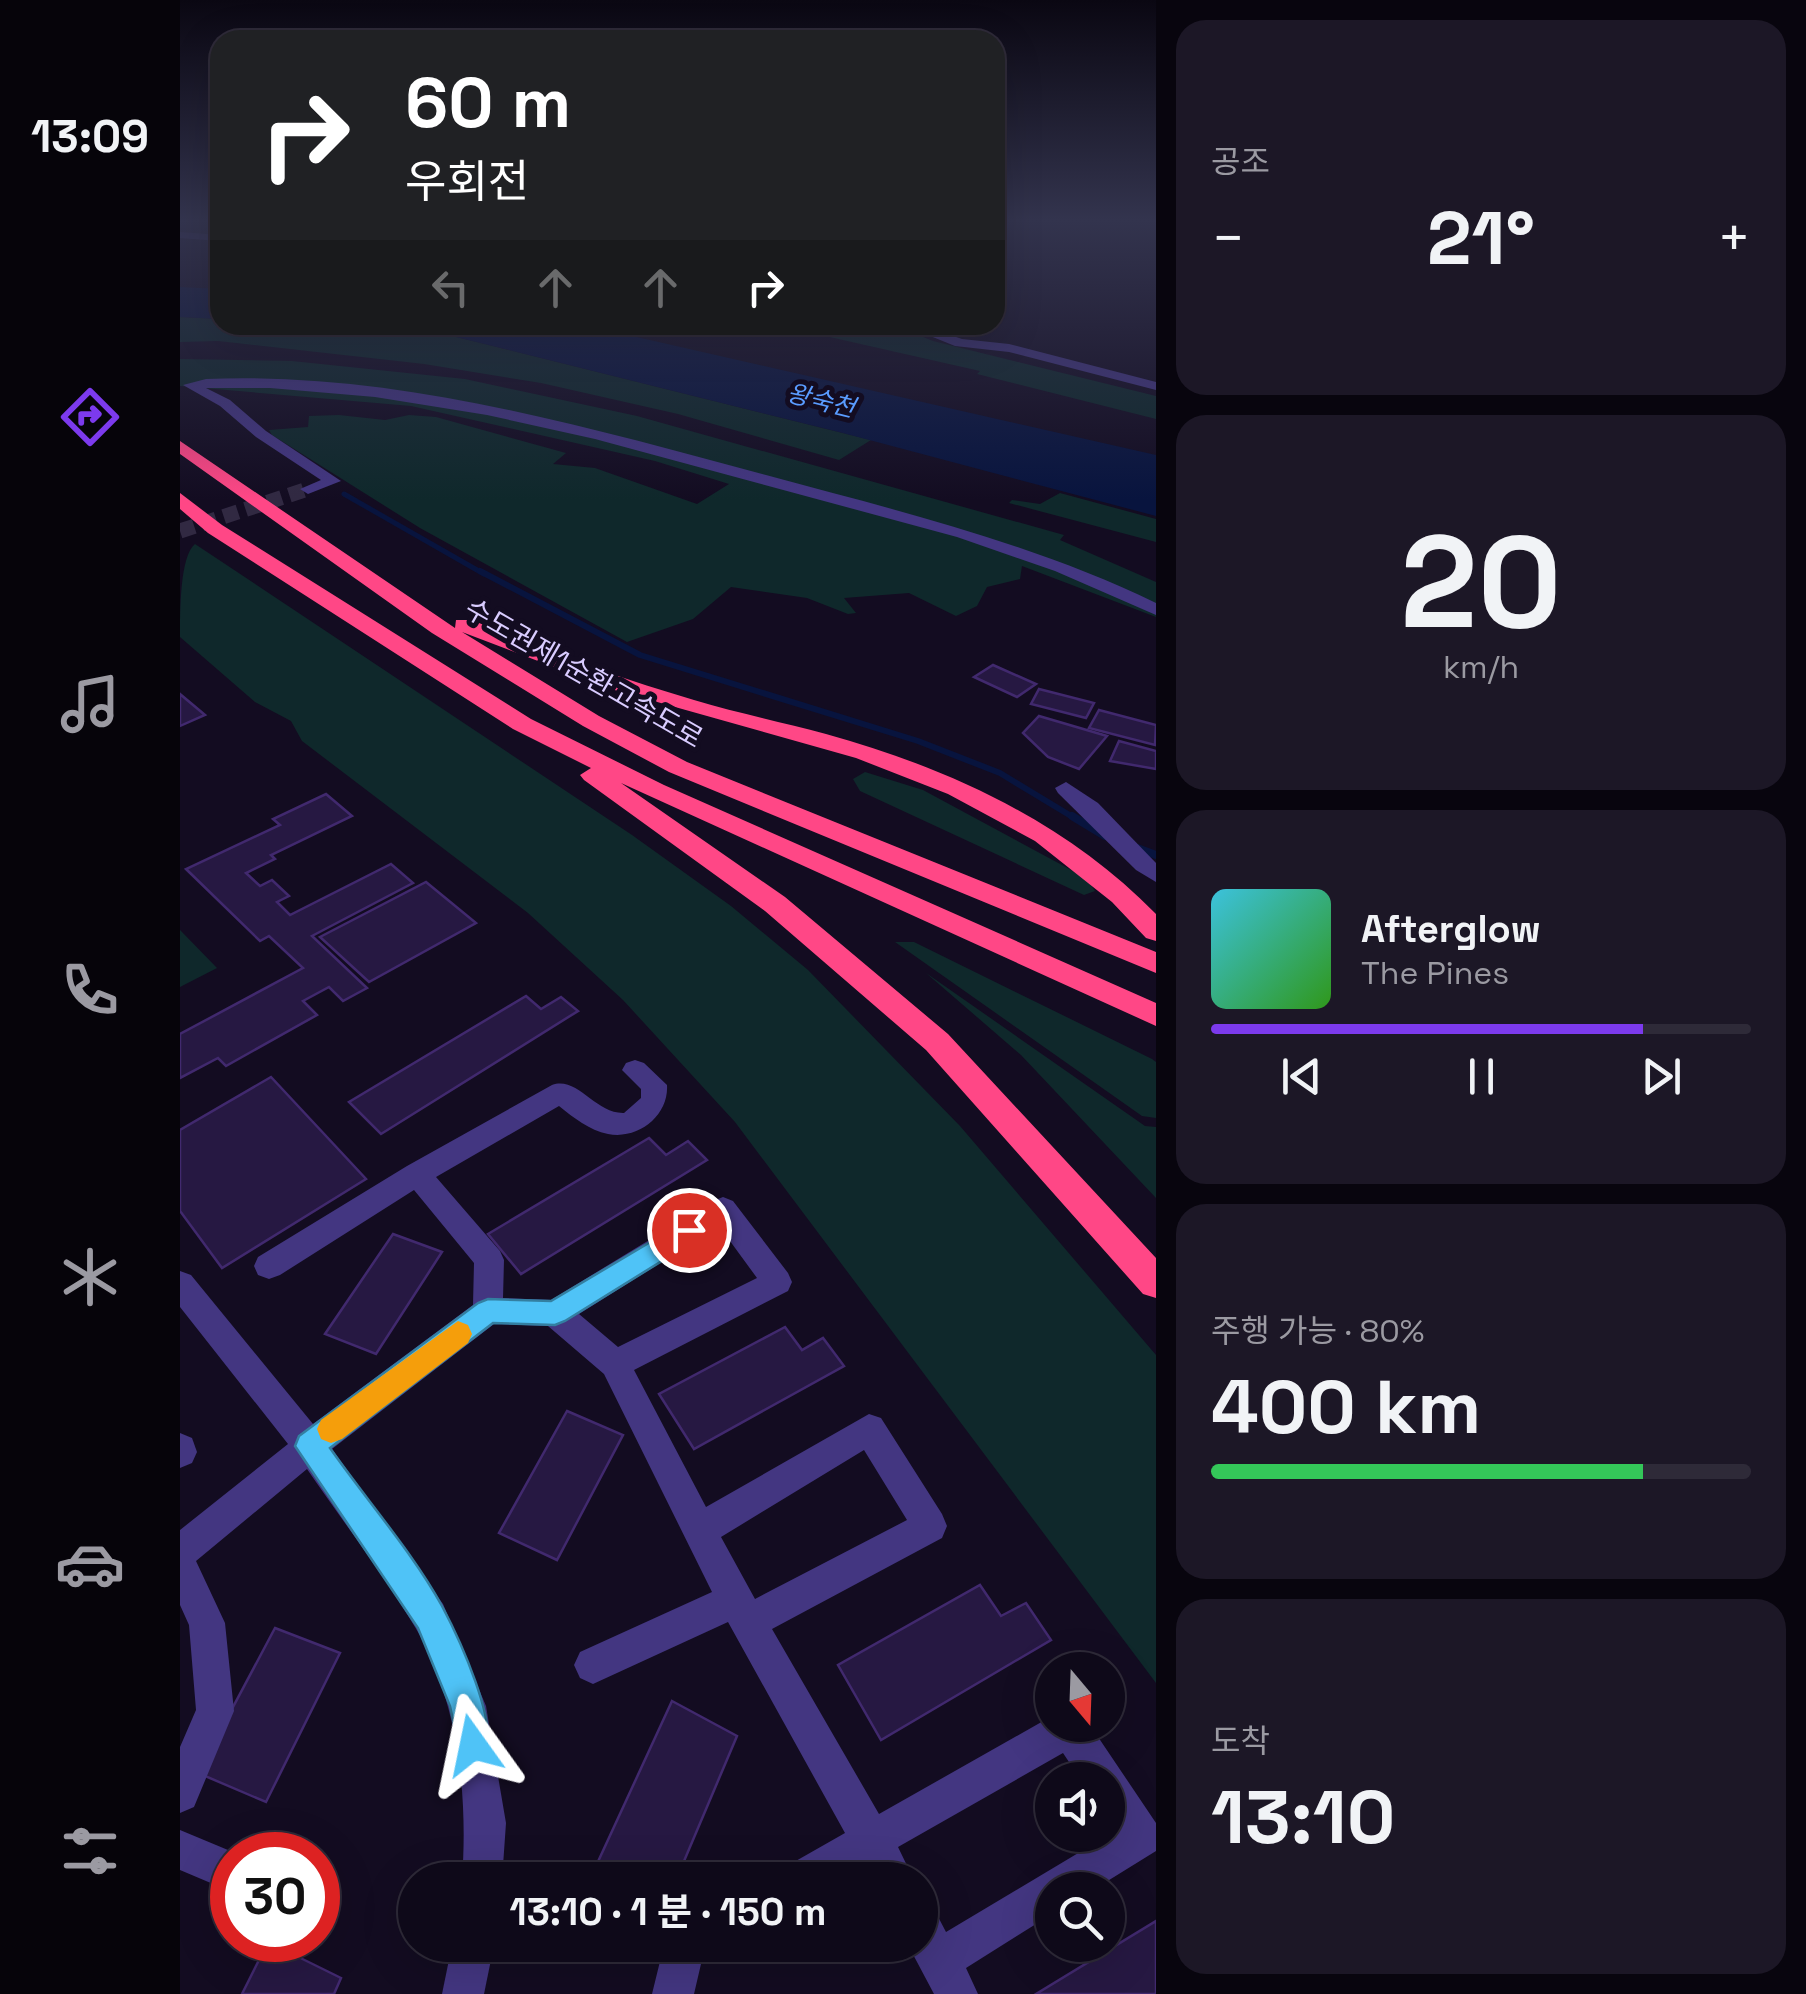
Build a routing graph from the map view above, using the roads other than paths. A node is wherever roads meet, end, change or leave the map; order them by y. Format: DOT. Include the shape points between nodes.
graph roads {
  1 [pos="1005,329"];
  2 [pos="937,335"];
  3 [pos="972,335"];
  4 [pos="992,344"];
  5 [pos="1009,348"];
  6 [pos="185,385"];
  7 [pos="1156,386"];
  8 [pos="180,446"];
  9 [pos="308,490"];
  10 [pos="180,499"];
  11 [pos="398,596"];
  12 [pos="1156,610"];
  13 [pos="522,724"];
  14 [pos="1066,788"];
  15 [pos="1156,875"];
  16 [pos="1156,931"];
  17 [pos="1156,963"];
  18 [pos="1149,1012"];
  19 [pos="635,1070"];
  20 [pos="416,1174"];
  21 [pos="269,1266"];
  22 [pos="1156,1283"];
  23 [pos="180,1284"];
  24 [pos="488,1311"];
  25 [pos="555,1313"];
  26 [pos="615,1364"];
  27 [pos="310,1446"];
  28 [pos="702,1529"];
  29 [pos="180,1552"];
  30 [pos="180,1566"];
  31 [pos="743,1611"];
  32 [pos="593,1666"];
  33 [pos="1092,1762"];
  34 [pos="180,1793"];
  35 [pos="1125,1812"];
  36 [pos="872,1841"];
  37 [pos="1125,1847"];
  38 [pos="180,1850"];
  39 [pos="1118,1852"];
  40 [pos="483,1862"];
  41 [pos="834,1862"];
  42 [pos="884,1862"];
  43 [pos="210,1863"];
  44 [pos="1085,1872"];
  45 [pos="1035,1902"];
  46 [pos="939,1960"];
  47 [pos="470,1962"];
  48 [pos="680,1962"];
  49 [pos="463,1994"];
  50 [pos="673,1994"];
  1 -- 5 [label="street"];
  2 -- 4 [label="street"];
  3 -- 4 [label="street"];
  4 -- 5 [label="street"];
  5 -- 7 [label="street"];
  6 -- 9 [label="street" via="225,403 333,482"];
  6 -- 12 [label="street" via="342,389 557,424 980,540"];
  8 -- 11 [label="highway, 수도권제1순환고속도로"];
  10 -- 13 [label="highway"];
  11 -- 16 [label="highway" via="544,659 717,715 837,745 984,799 1089,864"];
  11 -- 17 [label="highway, 수도권제1순환고속도로" via="590,721 678,767"];
  13 -- 18 [label="highway"];
  13 -- 22 [label="highway" via="775,904 938,1042"];
  14 -- 15 [label="street" via="1092,805"];
  19 -- 20 [label="street" via="654,1085 655,1101 642,1118 613,1126 591,1118 561,1092"];
  20 -- 21 [label="street"];
  20 -- 24 [label="street" via="489,1260"];
  23 -- 27 [label="street"];
  24 -- 25 [label="street"];
  24 -- 27 [label="street"];
  25 -- 26 [label="street"];
  25 -- 26 [label="street" via="723,1209 777,1282"];
  26 -- 28 [label="street"];
  27 -- 29 [label="street"];
  27 -- 40 [label="street" via="430,1617 467,1706 486,1823"];
  28 -- 31 [label="street"];
  28 -- 31 [label="street" via="869,1429 930,1526"];
  30 -- 34 [label="street" via="207,1622 215,1711"];
  31 -- 32 [label="street"];
  31 -- 36 [label="street"];
  33 -- 36 [label="street" via="1069,1728"];
  35 -- 37 [label="street" via="1142,1837"];
  36 -- 41 [label="street"];
  36 -- 42 [label="street"];
  38 -- 43 [label="street"];
  39 -- 44 [label="street"];
  45 -- 46 [label="street"];
  47 -- 49 [label="street"];
  48 -- 50 [label="street"];
}
